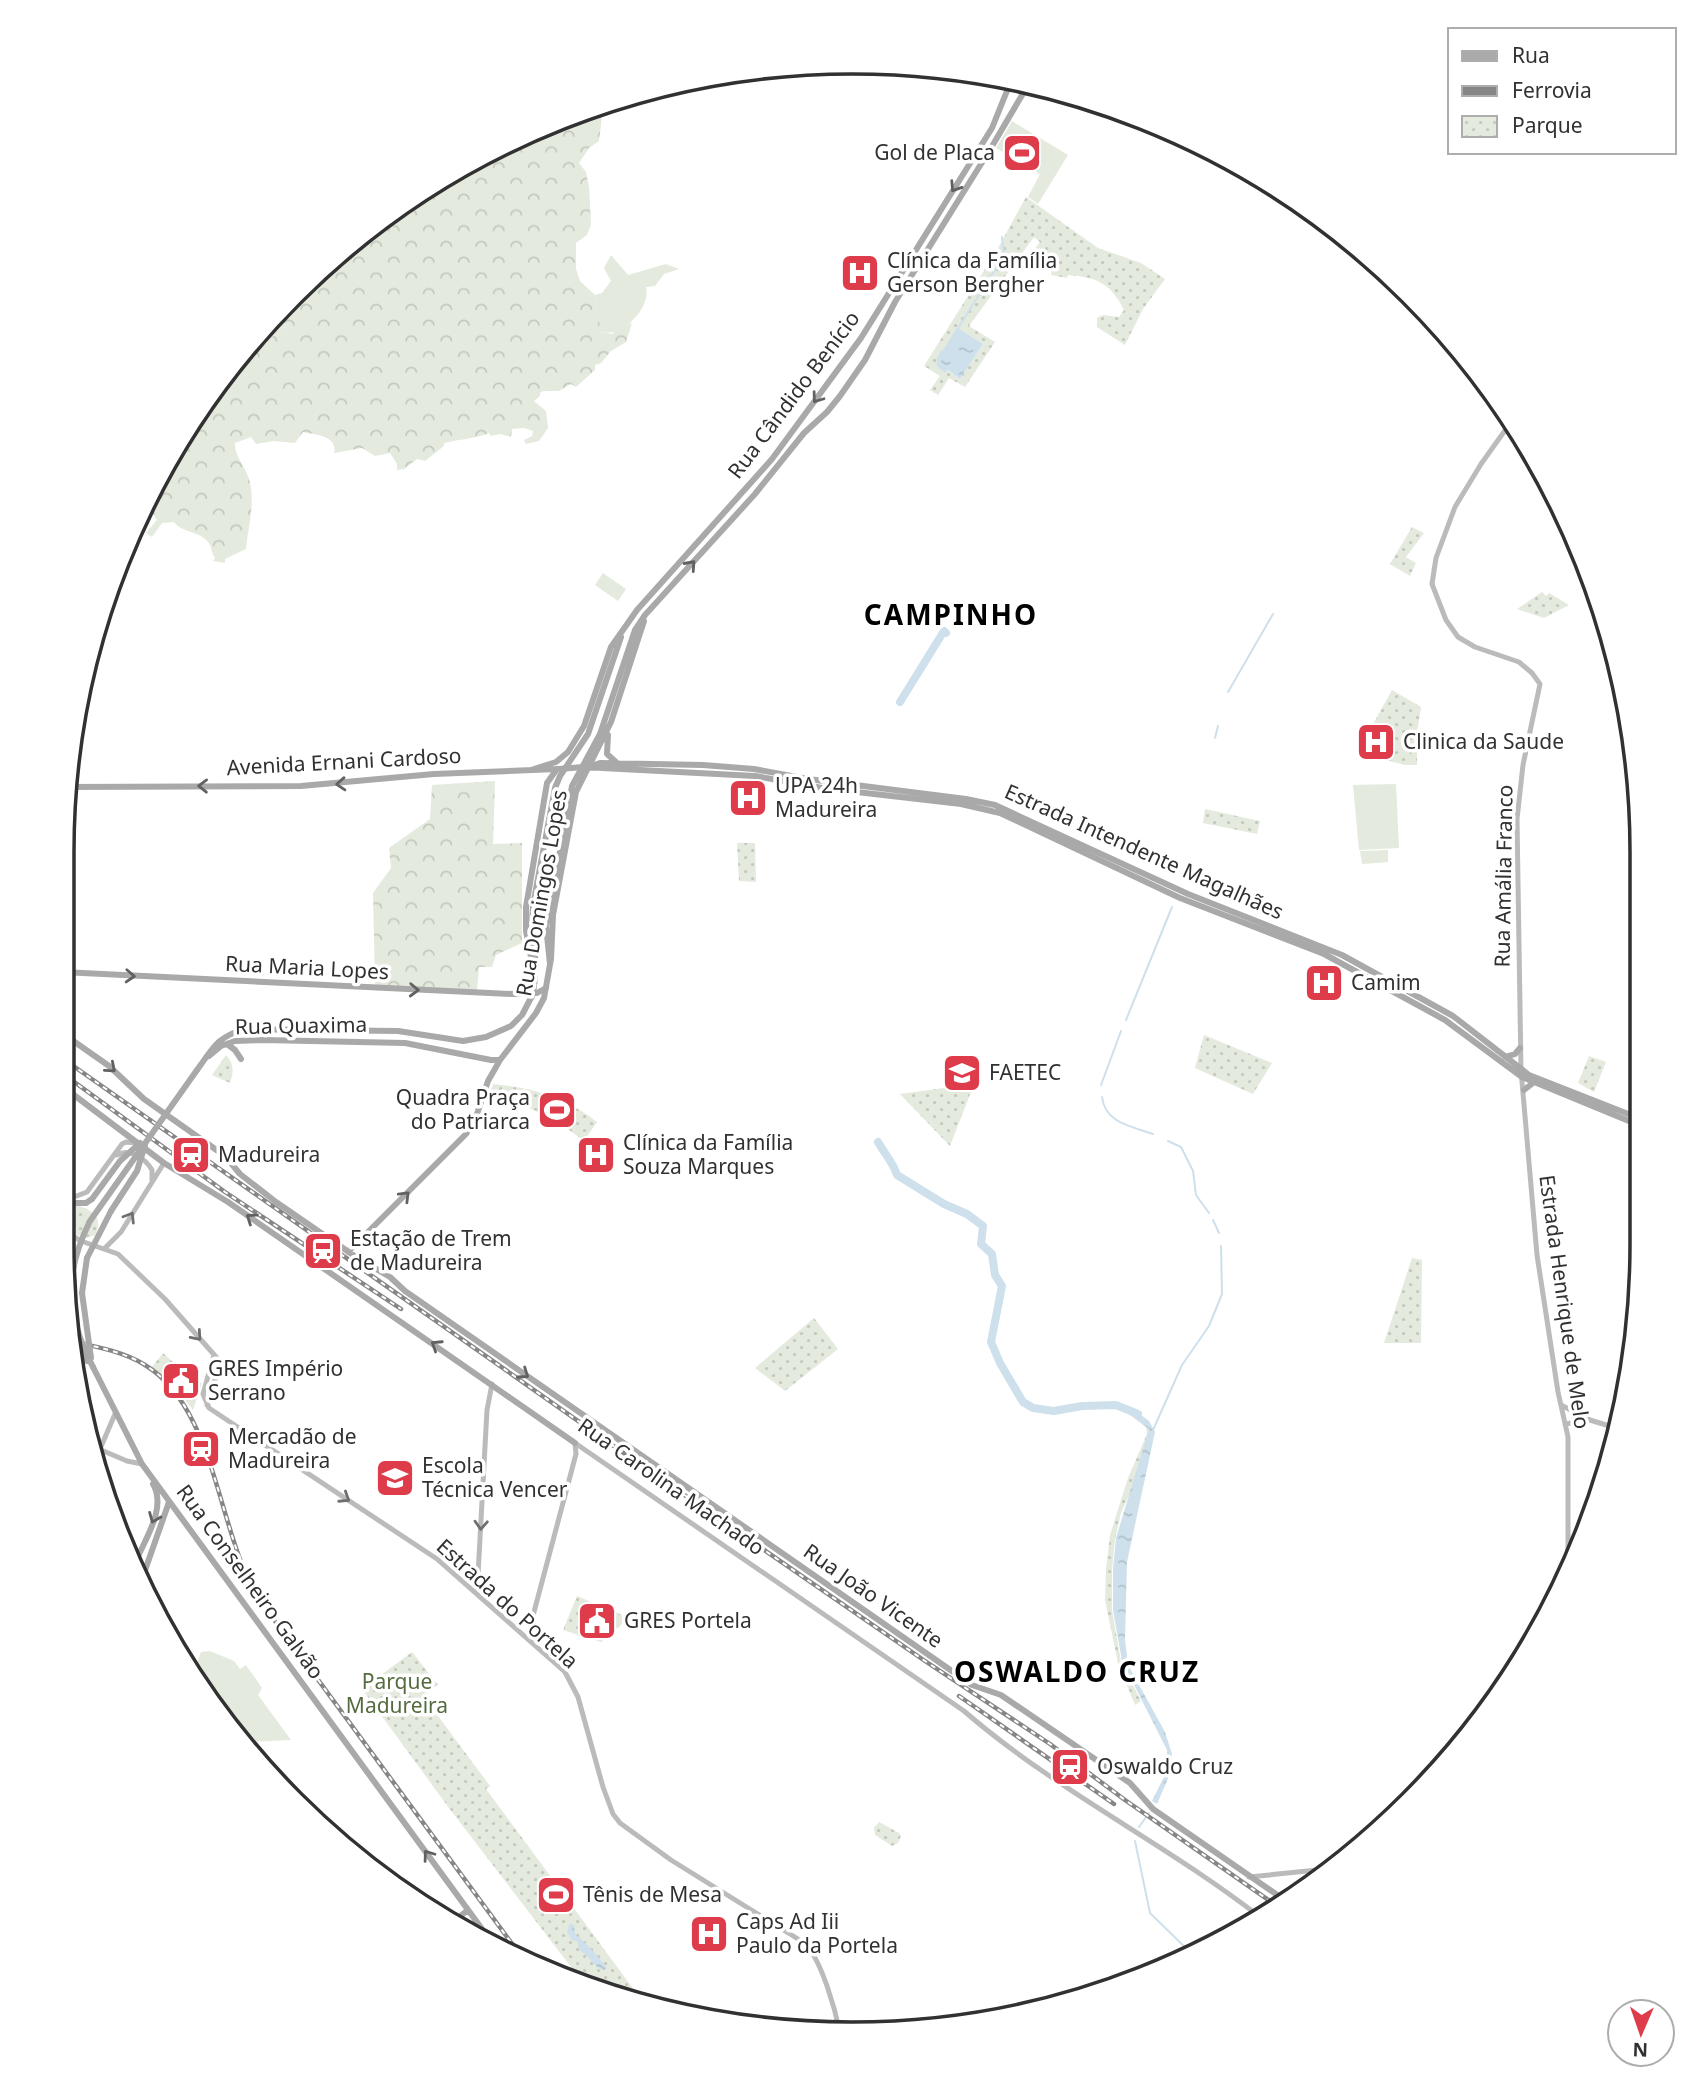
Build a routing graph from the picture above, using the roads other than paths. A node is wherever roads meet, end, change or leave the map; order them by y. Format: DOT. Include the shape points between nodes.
graph roads {
  1 [pos="1008,89"];
  2 [pos="1023,93"];
  3 [pos="1506,430"];
  4 [pos="645,615"];
  5 [pos="625,628"];
  6 [pos="611,722"];
  7 [pos="617,764"];
  8 [pos="586,767"];
  9 [pos="558,769"];
  10 [pos="531,770"];
  11 [pos="76,787"];
  12 [pos="550,964"];
  13 [pos="74,973"];
  14 [pos="535,978"];
  15 [pos="547,986"];
  16 [pos="533,994"];
  17 [pos="262,1030"];
  18 [pos="493,1035"];
  19 [pos="263,1040"];
  20 [pos="74,1041"];
  21 [pos="227,1044"];
  22 [pos="1520,1048"];
  23 [pos="1505,1057"];
  24 [pos="241,1059"];
  25 [pos="500,1060"];
  26 [pos="203,1062"];
  27 [pos="1521,1073"];
  28 [pos="1533,1083"];
  29 [pos="1524,1090"];
  30 [pos="74,1095"];
  31 [pos="1630,1115"];
  32 [pos="1630,1122"];
  33 [pos="148,1138"];
  34 [pos="139,1143"];
  35 [pos="113,1156"];
  36 [pos="164,1163"];
  37 [pos="151,1183"];
  38 [pos="74,1197"];
  39 [pos="74,1203"];
  40 [pos="74,1236"];
  41 [pos="93,1246"];
  42 [pos="105,1248"];
  43 [pos="348,1252"];
  44 [pos="74,1261"];
  45 [pos="79,1338"];
  46 [pos="81,1355"];
  47 [pos="93,1367"];
  48 [pos="492,1384"];
  49 [pos="1561,1405"];
  50 [pos="115,1413"];
  51 [pos="1590,1420"];
  52 [pos="1565,1424"];
  53 [pos="1609,1426"];
  54 [pos="575,1443"];
  55 [pos="101,1448"];
  56 [pos="586,1450"];
  57 [pos="102,1451"];
  58 [pos="576,1454"];
  59 [pos="142,1464"];
  60 [pos="148,1472"];
  61 [pos="169,1502"];
  62 [pos="1568,1548"];
  63 [pos="139,1554"];
  64 [pos="145,1569"];
  65 [pos="475,1592"];
  66 [pos="530,1627"];
  67 [pos="516,1629"];
  68 [pos="531,1642"];
  69 [pos="1314,1870"];
  70 [pos="1196,1871"];
  71 [pos="1276,1874"];
  72 [pos="1249,1877"];
  73 [pos="1198,1880"];
  74 [pos="1205,1883"];
  75 [pos="1215,1884"];
  76 [pos="1260,1884"];
  77 [pos="1278,1896"];
  78 [pos="468,1910"];
  79 [pos="1252,1911"];
  80 [pos="460,1916"];
  81 [pos="481,1928"];
  82 [pos="837,2022"];
  1 -- 5 [label="main road, Rua Cândido Benício, one-way" via="989,132 861,338 772,459"];
  4 -- 2 [label="main road, Rua Cândido Benício, one-way" via="839,396 865,360 900,292"];
  3 -- 22 [label="main road, Rua Amália Franco" via="1455,507 1436,558 1432,584 1458,637 1518,662 1540,684 1517,811"];
  4 -- 6 [label="main road, Rua Cândido Benício"];
  4 -- 12 [label="main road" via="627,650 595,745 572,786 545,926"];
  5 -- 10 [label="main road, Rua Cândido Benício" via="611,648 576,741 562,758"];
  5 -- 14 [label="main road" via="591,727 555,788 533,905"];
  6 -- 7 [label="main road" via="607,750"];
  6 -- 8 [label="main road, Rua Cândido Benício"];
  7 -- 8 [label="main road, Estrada Intendente Magalhães"];
  7 -- 23 [label="main road, Estrada Intendente Magalhães" via="754,769 995,806 1188,894 1342,955 1453,1016"];
  8 -- 9 [label="main road, Avenida Ernani Cardoso, bridge"];
  8 -- 12 [label="main road, Rua Domingos Lopes" via="578,787 552,921"];
  8 -- 27 [label="main road, Estrada Intendente Magalhães" via="755,776 1000,813 1180,898 1343,963 1445,1020"];
  9 -- 10 [label="main road, Avenida Ernani Cardoso"];
  9 -- 14 [label="main road, Rua Domingos Lopes" via="547,783 526,907"];
  10 -- 11 [label="main road, Avenida Ernani Cardoso, one-way" via="301,786"];
  12 -- 15 [label="main road, Rua Domingos Lopes"];
  13 -- 16 [label="main road, Rua Maria Lopes, one-way"];
  14 -- 16 [label="main road, Rua Domingos Lopes"];
  15 -- 16 [label="main road"];
  15 -- 25 [label="main road, Rua Domingos Lopes" via="536,1013"];
  16 -- 18 [label="main road, Rua Domingos Lopes" via="516,1021"];
  17 -- 18 [label="main road, Rua Quaxima" via="398,1031 463,1041"];
  17 -- 19 [label="main road"];
  17 -- 26 [label="main road, Rua Quaxima" via="244,1029 222,1038"];
  19 -- 21 [label="main road, Rua Quaxima"];
  19 -- 25 [label="main road, Rua Quaxima" via="405,1043"];
  20 -- 43 [label="main road, Rua João Vicente, one-way" via="144,1099 225,1156 276,1202"];
  21 -- 24 [label="main road"];
  21 -- 26 [label="main road, Rua Quaxima"];
  22 -- 23 [label="main road"];
  22 -- 27 [label="main road, Rua Amália Franco"];
  23 -- 27 [label="main road, Estrada Intendente Magalhães"];
  43 -- 25 [label="main road, Rua Domingos Lopes, one-way" via="466,1134"];
  26 -- 33 [label="main road, bridge"];
  27 -- 28 [label="main road, Estrada Intendente Magalhães"];
  27 -- 29 [label="main road, Estrada Henrique de Melo"];
  27 -- 31 [label="main road, Estrada Intendente Magalhães"];
  28 -- 29 [label="main road"];
  28 -- 32 [label="main road, Estrada Intendente Magalhães"];
  29 -- 49 [label="main road, Estrada Henrique de Melo" via="1537,1255"];
  30 -- 34 [label="main road, Rua Carolina Machado"];
  33 -- 39 [label="main road, bridge" via="120,1161 92,1199"];
  33 -- 41 [label="main road, bridge" via="137,1171"];
  33 -- 44 [label="main road, Rua Conselheiro Galvão, bridge" via="90,1221"];
  34 -- 35 [label="main road" via="124,1143"];
  34 -- 36 [label="main road, Rua Carolina Machado"];
  35 -- 37 [label="main road" via="126,1151 145,1161 153,1171"];
  35 -- 38 [label="main road" via="87,1192"];
  36 -- 37 [label="main road"];
  48 -- 36 [label="main road, Rua Carolina Machado, one-way" via="209,1189"];
  42 -- 37 [label="main road, one-way" via="121,1232"];
  40 -- 41 [label="main road"];
  41 -- 42 [label="main road"];
  41 -- 47 [label="main road, bridge" via="82,1293"];
  42 -- 65 [label="main road, Estrada do Portela, one-way" via="116,1252 144,1278 214,1355 203,1394 207,1406 420,1546"];
  43 -- 72 [label="main road, Rua João Vicente, one-way" via="972,1685 1002,1695 1130,1783 1153,1809"];
  45 -- 47 [label="main road, Rua Conselheiro Galvão, bridge"];
  46 -- 47 [label="main road, bridge"];
  47 -- 50 [label="main road, Rua Conselheiro Galvão"];
  48 -- 54 [label="main road, Rua Carolina Machado"];
  48 -- 65 [label="main road, one-way"];
  49 -- 51 [label="main road"];
  49 -- 52 [label="main road, Estrada Henrique de Melo"];
  50 -- 55 [label="main road"];
  50 -- 59 [label="main road, Rua Conselheiro Galvão"];
  51 -- 52 [label="main road"];
  51 -- 53 [label="main road"];
  52 -- 62 [label="main road, Estrada Henrique de Melo"];
  54 -- 56 [label="main road, Rua Carolina Machado"];
  54 -- 58 [label="main road"];
  56 -- 58 [label="main road"];
  56 -- 70 [label="main road, Rua Carolina Machado" via="964,1711 1097,1810"];
  57 -- 59 [label="main road"];
  58 -- 66 [label="main road"];
  59 -- 60 [label="main road, Rua Conselheiro Galvão"];
  60 -- 61 [label="main road, Rua Conselheiro Galvão"];
  60 -- 63 [label="main road, one-way" via="159,1505"];
  61 -- 64 [label="main road"];
  78 -- 61 [label="main road, Rua Conselheiro Galvão, one-way"];
  65 -- 67 [label="main road, Estrada do Portela"];
  66 -- 67 [label="main road"];
  66 -- 68 [label="main road"];
  67 -- 68 [label="main road, Estrada do Portela"];
  68 -- 82 [label="main road, Estrada do Portela" via="561,1668 575,1689 616,1818 648,1845 806,1944"];
  69 -- 71 [label="main road"];
  70 -- 73 [label="main road"];
  70 -- 75 [label="main road, Rua Carolina Machado"];
  71 -- 72 [label="main road"];
  71 -- 76 [label="main road"];
  72 -- 76 [label="main road, Rua João Vicente"];
  74 -- 75 [label="main road"];
  75 -- 79 [label="main road, Rua Carolina Machado"];
  76 -- 77 [label="main road, Rua João Vicente"];
  78 -- 80 [label="main road"];
  78 -- 81 [label="main road, Rua Conselheiro Galvão"];
}
